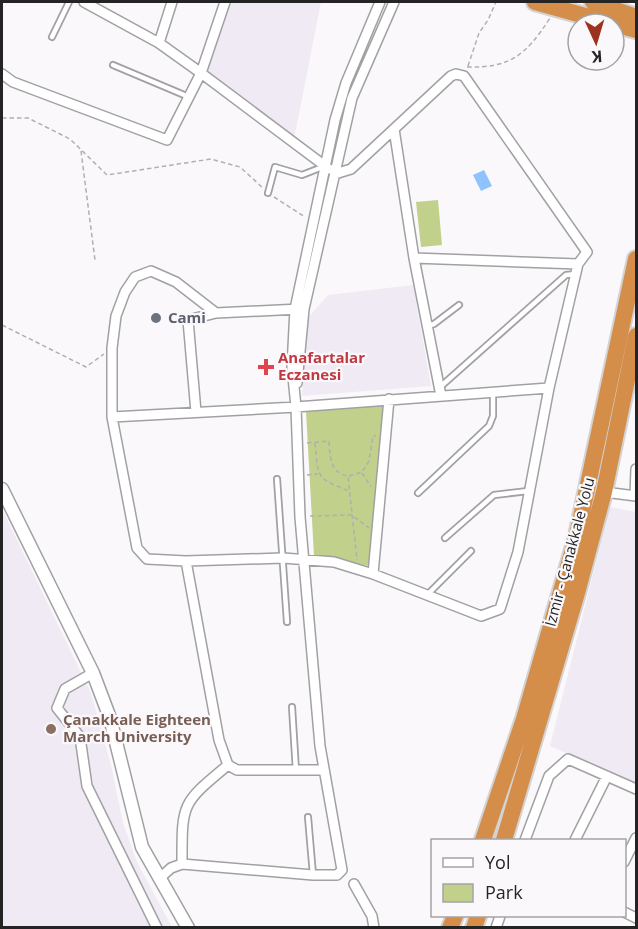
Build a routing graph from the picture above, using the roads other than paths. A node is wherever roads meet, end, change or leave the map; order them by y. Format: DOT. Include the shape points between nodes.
graph roads {
  1 [pos="69,2"];
  2 [pos="84,2"];
  3 [pos="172,2"];
  4 [pos="225,2"];
  5 [pos="380,2"];
  6 [pos="394,2"];
  7 [pos="535,2"];
  8 [pos="593,2"];
  9 [pos="571,12"];
  10 [pos="636,17"];
  11 [pos="52,37"];
  12 [pos="159,43"];
  13 [pos="113,64"];
  14 [pos="2,74"];
  15 [pos="201,74"];
  16 [pos="189,97"];
  17 [pos="394,129"];
  18 [pos="325,166"];
  19 [pos="335,174"];
  20 [pos="268,193"];
  21 [pos="414,258"];
  22 [pos="636,259"];
  23 [pos="577,269"];
  24 [pos="459,305"];
  25 [pos="300,309"];
  26 [pos="216,313"];
  27 [pos="427,326"];
  28 [pos="636,336"];
  29 [pos="549,388"];
  30 [pos="440,392"];
  31 [pos="493,392"];
  32 [pos="389,399"];
  33 [pos="296,407"];
  34 [pos="196,412"];
  35 [pos="112,417"];
  36 [pos="636,469"];
  37 [pos="277,479"];
  38 [pos="2,489"];
  39 [pos="530,491"];
  40 [pos="604,492"];
  41 [pos="418,493"];
  42 [pos="635,496"];
  43 [pos="445,538"];
  44 [pos="471,551"];
  45 [pos="283,558"];
  46 [pos="304,559"];
  47 [pos="186,561"];
  48 [pos="373,574"];
  49 [pos="427,595"];
  50 [pos="287,622"];
  51 [pos="93,673"];
  52 [pos="292,707"];
  53 [pos="228,765"];
  54 [pos="323,770"];
  55 [pos="296,771"];
  56 [pos="607,776"];
  57 [pos="636,789"];
  58 [pos="308,817"];
  59 [pos="636,838"];
  60 [pos="483,839"];
  61 [pos="504,839"];
  62 [pos="525,839"];
  63 [pos="576,839"];
  64 [pos="626,858"];
  65 [pos="182,864"];
  66 [pos="313,875"];
  67 [pos="160,878"];
  68 [pos="354,884"];
  69 [pos="157,927"];
  70 [pos="188,927"];
  71 [pos="374,927"];
  1 -- 11 [label="lane"];
  2 -- 12 [label="street"];
  3 -- 12 [label="street"];
  4 -- 15 [label="street"];
  5 -- 18 [label="street" via="346,83"];
  6 -- 19 [label="street" via="352,98"];
  7 -- 9 [label="highway"];
  8 -- 10 [label="highway"];
  12 -- 15 [label="street"];
  13 -- 16 [label="lane"];
  14 -- 16 [label="street" via="13,82 167,140"];
  15 -- 16 [label="street"];
  15 -- 18 [label="street"];
  17 -- 19 [label="street" via="351,169"];
  17 -- 21 [label="street"];
  17 -- 23 [label="street" via="451,76 464,76 587,252"];
  18 -- 19 [label="street"];
  18 -- 20 [label="lane" via="302,175 275,167"];
  18 -- 25 [label="street"];
  19 -- 25 [label="street"];
  21 -- 23 [label="street"];
  21 -- 27 [label="street"];
  22 -- 60 [label="highway, İzmir - Çanakkale Yolu" via="578,536 524,719"];
  23 -- 29 [label="street"];
  23 -- 30 [label="lane"];
  24 -- 27 [label="lane"];
  25 -- 26 [label="street"];
  25 -- 33 [label="street" via="292,367"];
  26 -- 34 [label="street" via="188,320"];
  26 -- 35 [label="street" via="176,282 152,271 135,277 116,316"];
  27 -- 30 [label="street"];
  28 -- 40 [label="highway, İzmir - Çanakkale Yolu"];
  29 -- 31 [label="street"];
  29 -- 39 [label="street"];
  30 -- 31 [label="street"];
  30 -- 32 [label="street"];
  31 -- 41 [label="lane" via="494,416 489,426"];
  32 -- 33 [label="street"];
  32 -- 48 [label="street"];
  33 -- 34 [label="street"];
  33 -- 46 [label="street"];
  34 -- 35 [label="street"];
  35 -- 47 [label="street" via="137,548 147,559"];
  36 -- 42 [label="street"];
  37 -- 45 [label="lane"];
  38 -- 51 [label="street"];
  39 -- 43 [label="lane" via="494,495"];
  39 -- 49 [label="street" via="518,552 500,609 481,616"];
  40 -- 42 [label="street"];
  40 -- 61 [label="highway, İzmir - Çanakkale Yolu"];
  44 -- 49 [label="lane"];
  45 -- 46 [label="street"];
  45 -- 47 [label="street"];
  45 -- 50 [label="lane"];
  46 -- 48 [label="street" via="333,562"];
  46 -- 54 [label="street"];
  47 -- 53 [label="street" via="219,740"];
  48 -- 49 [label="street"];
  51 -- 67 [label="street" via="110,718 142,847"];
  51 -- 69 [label="street" via="65,689 57,708 80,737 87,786"];
  52 -- 55 [label="lane"];
  53 -- 55 [label="street" via="237,770"];
  53 -- 65 [label="street" via="196,792 186,807"];
  54 -- 55 [label="street"];
  54 -- 66 [label="street" via="343,867 337,875"];
  56 -- 57 [label="street"];
  56 -- 62 [label="street" via="568,759 549,776"];
  56 -- 63 [label="street"];
  58 -- 66 [label="lane"];
  59 -- 64 [label="street"];
  65 -- 66 [label="street"];
  65 -- 67 [label="street"];
  67 -- 70 [label="street"];
  68 -- 71 [label="street"];
}
